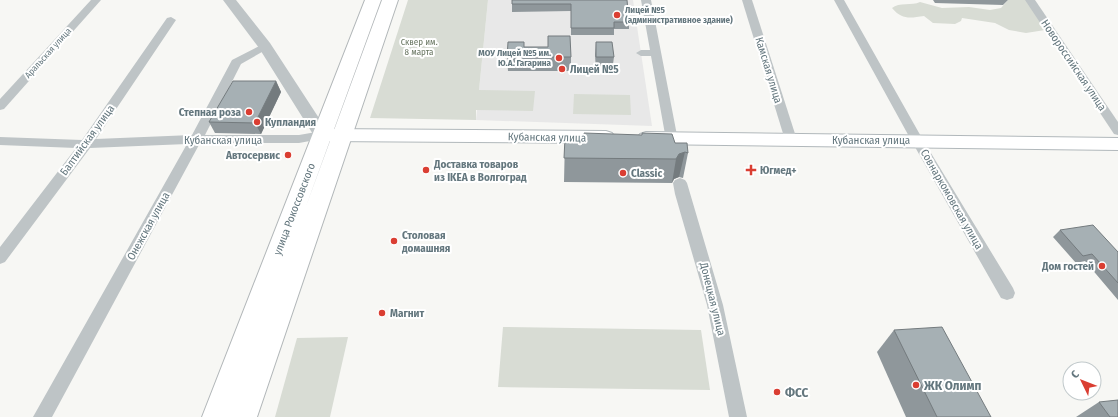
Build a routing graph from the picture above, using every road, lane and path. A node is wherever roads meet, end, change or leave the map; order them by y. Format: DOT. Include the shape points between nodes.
graph roads {
  1 [pos="96,0"];
  2 [pos="229,0"];
  3 [pos="372,0"];
  4 [pos="390,0"];
  5 [pos="646,0"];
  6 [pos="747,0"];
  7 [pos="839,0"];
  8 [pos="1030,0"];
  9 [pos="171,20"];
  10 [pos="265,46"];
  11 [pos="641,53"];
  12 [pos="655,53"];
  13 [pos="0,106"];
  14 [pos="1118,131"];
  15 [pos="333,135"];
  16 [pos="671,138"];
  17 [pos="196,139"];
  18 [pos="791,140"];
  19 [pos="917,140"];
  20 [pos="0,141"];
  21 [pos="86,144"];
  22 [pos="1118,144"];
  23 [pos="677,163"];
  24 [pos="680,183"];
  25 [pos="0,258"];
  26 [pos="1007,293"];
  27 [pos="42,417"];
  28 [pos="216,417"];
  29 [pos="244,417"];
  30 [pos="738,417"];
  1 -- 13 [label="street, Аральская улица"];
  2 -- 10 [label="street"];
  3 -- 15 [label="highway, улица Рокоссовского"];
  4 -- 15 [label="highway, улица Рокоссовского"];
  5 -- 12 [label="street"];
  6 -- 18 [label="street, Камская улица"];
  7 -- 19 [label="street, Совнаркомовская улица"];
  8 -- 14 [label="street, Новороссийская улица"];
  9 -- 21 [label="street, Балтийская улица"];
  10 -- 15 [label="street"];
  10 -- 17 [label="street, Онежская улица" via="236,62"];
  11 -- 12 [label="street"];
  12 -- 16 [label="street"];
  15 -- 16 [label="main road, Кубанская улица"];
  15 -- 17 [label="street, Кубанская улица" via="299,139"];
  15 -- 28 [label="highway, улица Рокоссовского"];
  15 -- 29 [label="highway, улица Рокоссовского"];
  16 -- 18 [label="main road, Кубанская улица"];
  16 -- 23 [label="street"];
  17 -- 21 [label="street, Кубанская улица"];
  17 -- 27 [label="street, Онежская улица"];
  18 -- 19 [label="main road, Кубанская улица"];
  19 -- 22 [label="main road, Кубанская улица"];
  19 -- 26 [label="street, Совнаркомовская улица"];
  20 -- 21 [label="street, Кубанская улица"];
  21 -- 25 [label="street, Балтийская улица"];
  24 -- 30 [label="street, Донецкая улица" via="720,325"];
}
